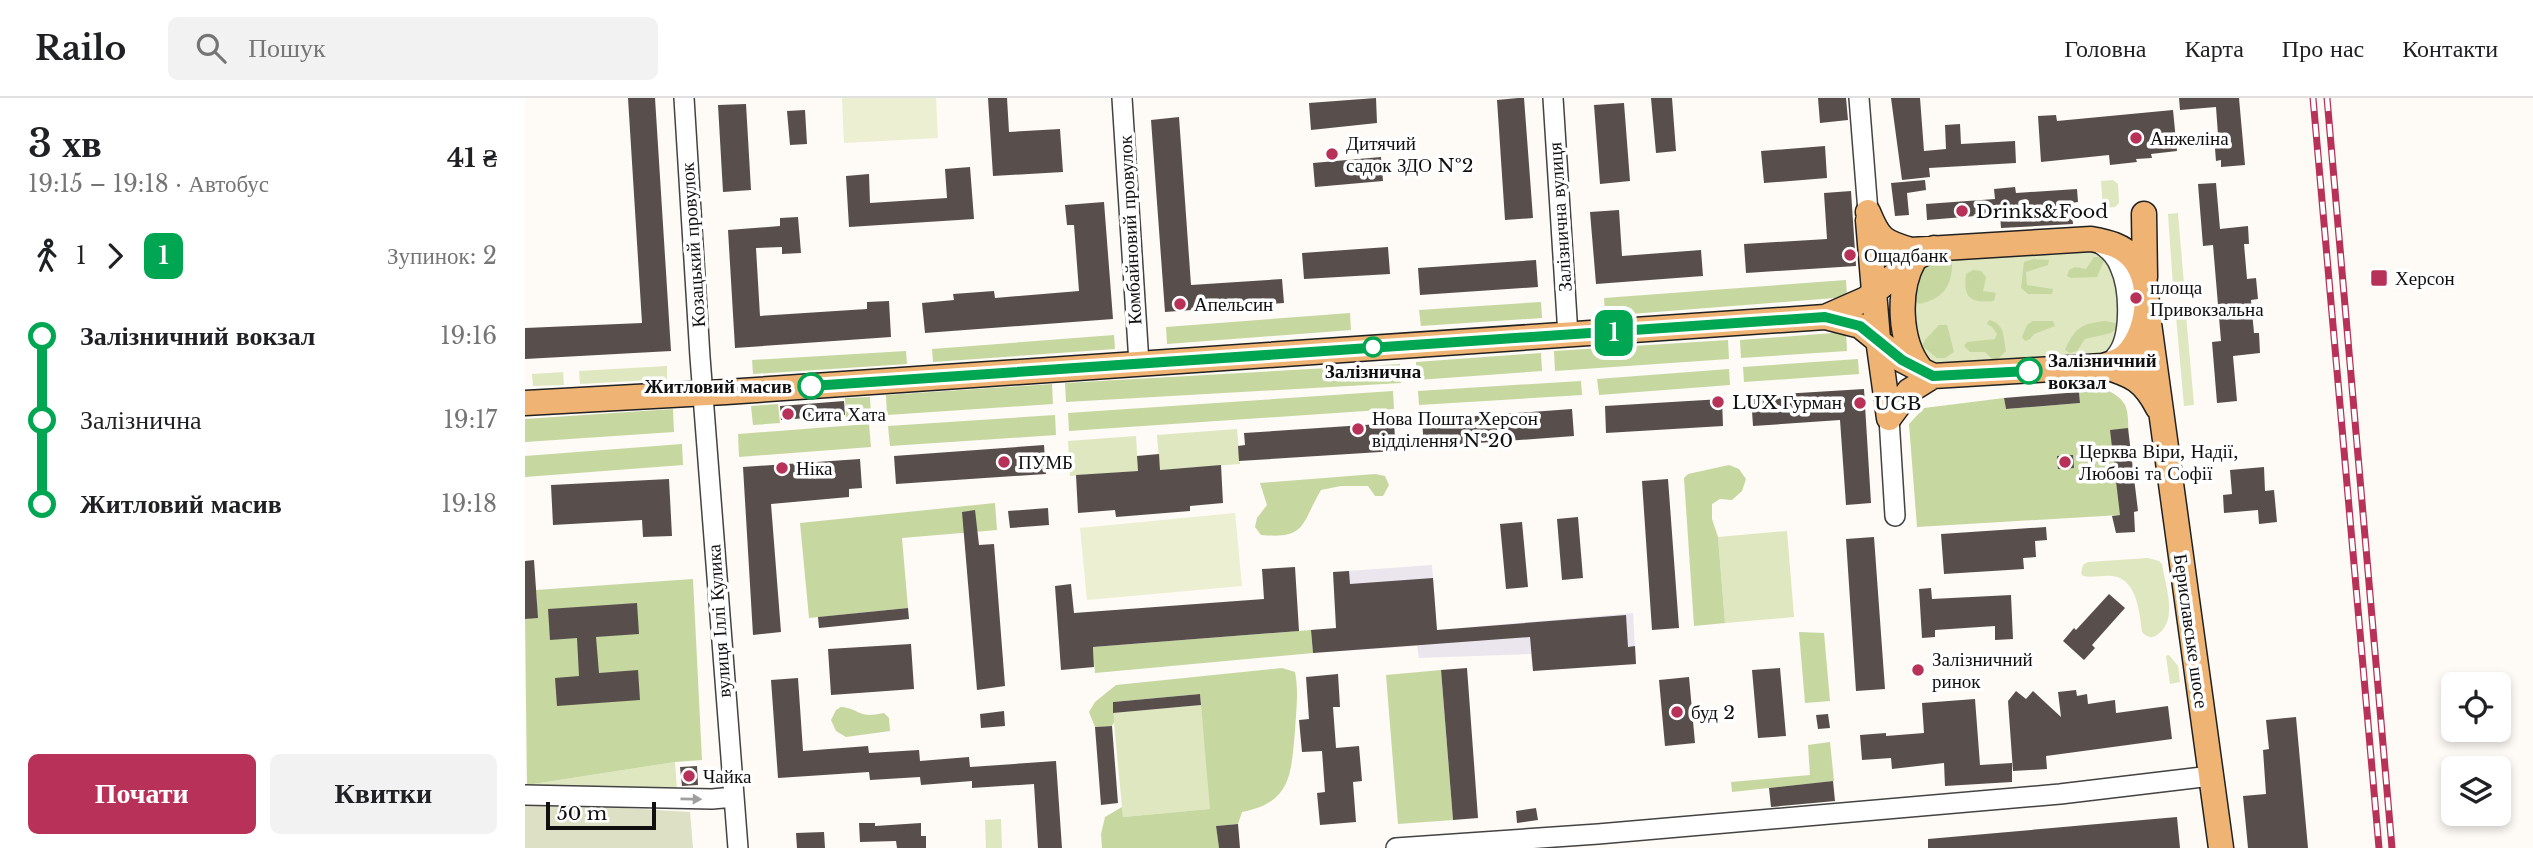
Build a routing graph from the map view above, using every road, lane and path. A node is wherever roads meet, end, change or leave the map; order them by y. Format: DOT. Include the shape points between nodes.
graph roads {
  1 [pos="684,98"];
  2 [pos="1122,98"];
  3 [pos="1553,98"];
  4 [pos="1860,98"];
  5 [pos="1868,212"];
  6 [pos="2091,239"];
  7 [pos="1918,257"];
  8 [pos="1874,293"];
  9 [pos="2145,295"];
  10 [pos="1825,317"];
  11 [pos="1569,335"];
  12 [pos="1878,339"];
  13 [pos="1139,363"];
  14 [pos="2103,366"];
  15 [pos="1927,373"];
  16 [pos="702,393"];
  17 [pos="525,403"];
  18 [pos="2161,414"];
  19 [pos="1889,418"];
  20 [pos="1895,516"];
  21 [pos="2211,776"];
  22 [pos="525,795"];
  23 [pos="734,797"];
  24 [pos="738,848"];
  25 [pos="1396,848"];
  26 [pos="2221,848"];
  1 -- 16 [label="street, Козацький провулок"];
  2 -- 13 [label="street, Комбайновий провулок"];
  3 -- 11 [label="street, Залізнична вулиця"];
  4 -- 5 [label="street"];
  5 -- 7 [label="main road" via="1881,238"];
  5 -- 8 [label="main road"];
  6 -- 7 [label="main road"];
  6 -- 9 [label="main road" via="2113,244 2135,259"];
  6 -- 9 [label="main road" via="2112,234 2144,214"];
  6 -- 14 [label="street" via="2111,252 2124,281 2125,338 2118,354"];
  7 -- 8 [label="main road"];
  7 -- 15 [label="main road" via="1902,289 1906,342"];
  8 -- 10 [label="main road"];
  8 -- 12 [label="main road"];
  9 -- 14 [label="main road" via="2142,330 2133,348 2120,360"];
  9 -- 18 [label="main road, Бериславське шосе"];
  10 -- 11 [label="main road"];
  10 -- 12 [label="main road" via="1860,326"];
  11 -- 13 [label="main road"];
  12 -- 15 [label="main road" via="1902,360"];
  12 -- 19 [label="main road"];
  13 -- 16 [label="main road"];
  14 -- 15 [label="main road"];
  14 -- 18 [label="main road, Бериславське шосе" via="2143,384"];
  15 -- 19 [label="main road"];
  16 -- 17 [label="main road"];
  16 -- 23 [label="street, вулиця Іллі Кулика"];
  18 -- 21 [label="main road, Бериславське шосе"];
  19 -- 20 [label="street"];
  21 -- 25 [label="street" via="2060,794"];
  21 -- 26 [label="main road, Бериславське шосе"];
  22 -- 23 [label="street, one-way"];
  23 -- 24 [label="street, вулиця Іллі Кулика"];
}
